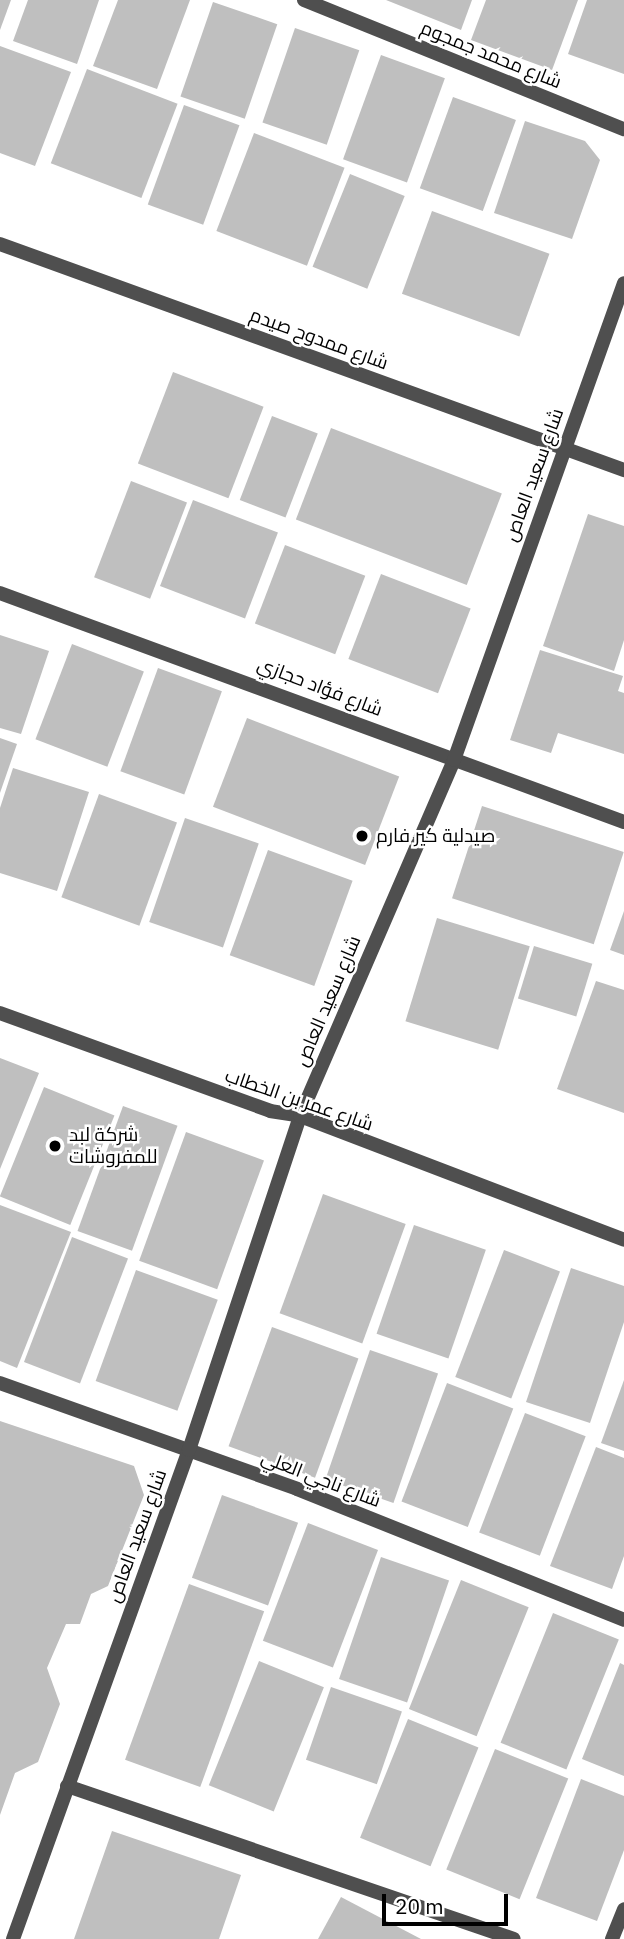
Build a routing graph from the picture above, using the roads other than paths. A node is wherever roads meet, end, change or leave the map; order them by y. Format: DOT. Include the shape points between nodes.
graph roads {
  1 [pos="304,0"];
  2 [pos="624,129"];
  3 [pos="0,244"];
  4 [pos="624,283"];
  5 [pos="564,447"];
  6 [pos="624,470"];
  7 [pos="0,593"];
  8 [pos="454,760"];
  9 [pos="624,822"];
  10 [pos="0,1013"];
  11 [pos="300,1116"];
  12 [pos="624,1240"];
  13 [pos="0,1383"];
  14 [pos="189,1450"];
  15 [pos="624,1620"];
  16 [pos="67,1786"];
  17 [pos="624,1909"];
  18 [pos="13,1939"];
  19 [pos="514,1939"];
  20 [pos="612,1939"];
  1 -- 2 [label="street, شارع محمد جمجوم"];
  3 -- 5 [label="street, شارع ممدوح صيدم"];
  4 -- 5 [label="street, شارع سعيد العاص"];
  5 -- 6 [label="street, شارع ممدوح صيدم"];
  5 -- 8 [label="street, شارع سعيد العاص"];
  7 -- 8 [label="street, شارع فؤاد حجازي"];
  8 -- 9 [label="street, شارع فؤاد حجازي"];
  8 -- 11 [label="street, شارع سعيد العاص"];
  10 -- 11 [label="street, شارع عمر بن الخطاب" via="270,1111"];
  11 -- 12 [label="street, شارع عمر بن الخطاب"];
  11 -- 14 [label="street, شارع سعيد العاص"];
  13 -- 14 [label="street, شارع ناجي العلي"];
  14 -- 15 [label="street, شارع ناجي العلي"];
  14 -- 16 [label="street, شارع سعيد العاص"];
  16 -- 18 [label="street, شارع سعيد العاص"];
  16 -- 19 [label="street"];
  17 -- 20 [label="street"];
}
